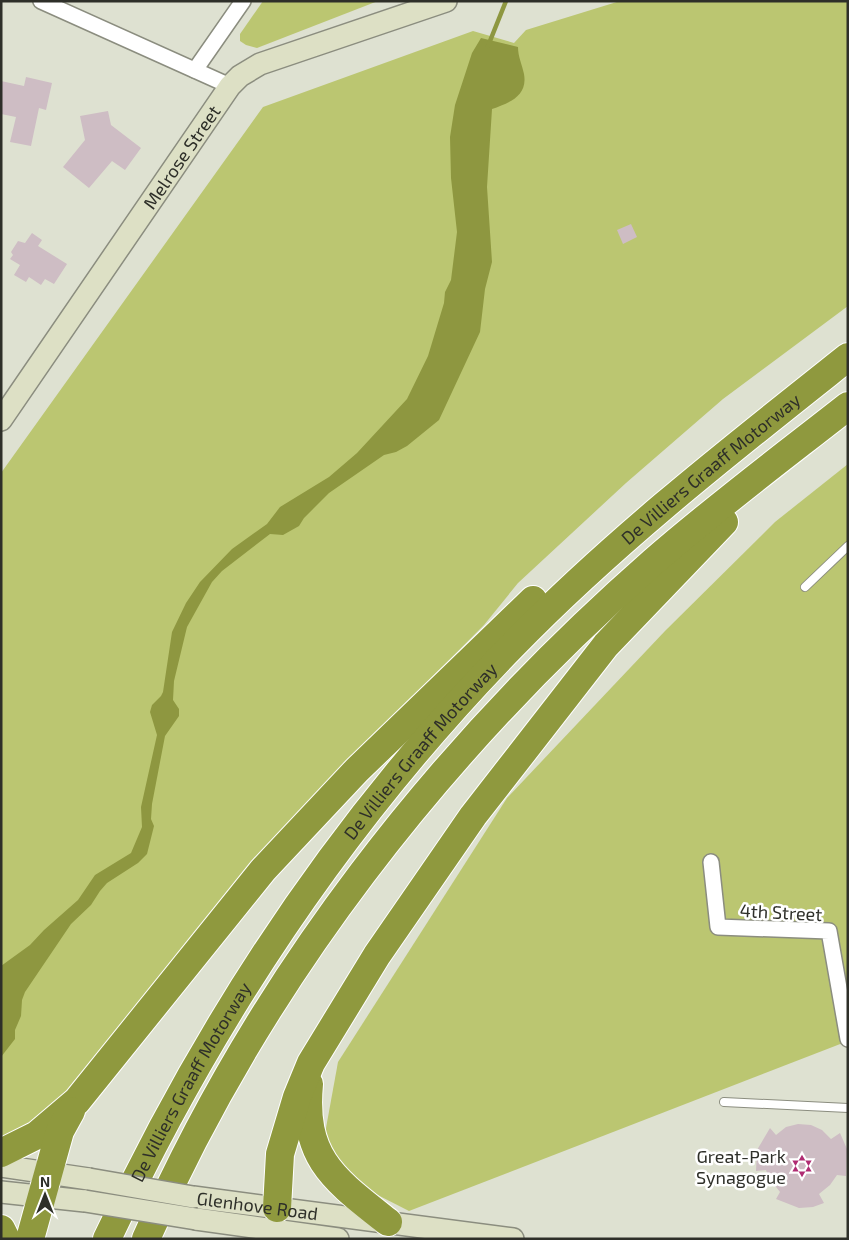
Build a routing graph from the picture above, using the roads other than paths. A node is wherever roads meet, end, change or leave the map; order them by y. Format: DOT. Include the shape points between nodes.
graph roads {
  1 [pos="41,1"];
  2 [pos="244,1"];
  3 [pos="446,1"];
  4 [pos="195,70"];
  5 [pos="230,86"];
  6 [pos="848,357"];
  7 [pos="838,414"];
  8 [pos="1,420"];
  9 [pos="848,546"];
  10 [pos="594,568"];
  11 [pos="804,588"];
  12 [pos="711,862"];
  13 [pos="848,1039"];
  14 [pos="311,1063"];
  15 [pos="76,1100"];
  16 [pos="724,1102"];
  17 [pos="848,1108"];
  18 [pos="1,1153"];
  19 [pos="1,1166"];
  20 [pos="45,1185"];
  21 [pos="1,1192"];
  22 [pos="388,1222"];
  23 [pos="265,1224"];
  24 [pos="1,1229"];
  25 [pos="6,1239"];
  26 [pos="30,1239"];
  27 [pos="107,1239"];
  28 [pos="146,1239"];
  29 [pos="338,1239"];
  30 [pos="513,1239"];
  1 -- 4 [label="street"];
  2 -- 4 [label="street"];
  3 -- 5 [label="main road, Melrose Street" via="260,64"];
  4 -- 5 [label="street"];
  5 -- 8 [label="main road, Melrose Street"];
  6 -- 10 [label="highway, De Villiers Graaff Motorway" via="698,478"];
  7 -- 14 [label="highway" via="766,480 606,645 519,755 427,880 376,955"];
  7 -- 28 [label="highway" via="654,561 579,630 480,730 402,822 307,950 261,1019 163,1201"];
  9 -- 11 [label="lane"];
  10 -- 15 [label="highway" via="573,570 552,583 357,770 262,870"];
  10 -- 27 [label="highway, De Villiers Graaff Motorway" via="512,646 446,716 314,881 212,1036"];
  12 -- 13 [label="street, 4th Street" via="718,927 829,931"];
  14 -- 22 [label="highway" via="308,1094 310,1126 323,1163 334,1178"];
  14 -- 23 [label="highway" via="280,1154"];
  15 -- 18 [label="highway" via="37,1135"];
  15 -- 20 [label="highway" via="60,1130"];
  16 -- 17 [label="lane"];
  19 -- 20 [label="main road, Glenhove Road"];
  20 -- 21 [label="main road, Glenhove Road"];
  20 -- 23 [label="main road, Glenhove Road, bridge" via="85,1201 196,1219"];
  20 -- 23 [label="main road, Glenhove Road, bridge" via="89,1179 193,1197"];
  20 -- 26 [label="highway"];
  22 -- 23 [label="main road, Glenhove Road"];
  22 -- 30 [label="main road, Glenhove Road"];
  23 -- 29 [label="main road, Glenhove Road"];
  24 -- 25 [label="highway"];
}
